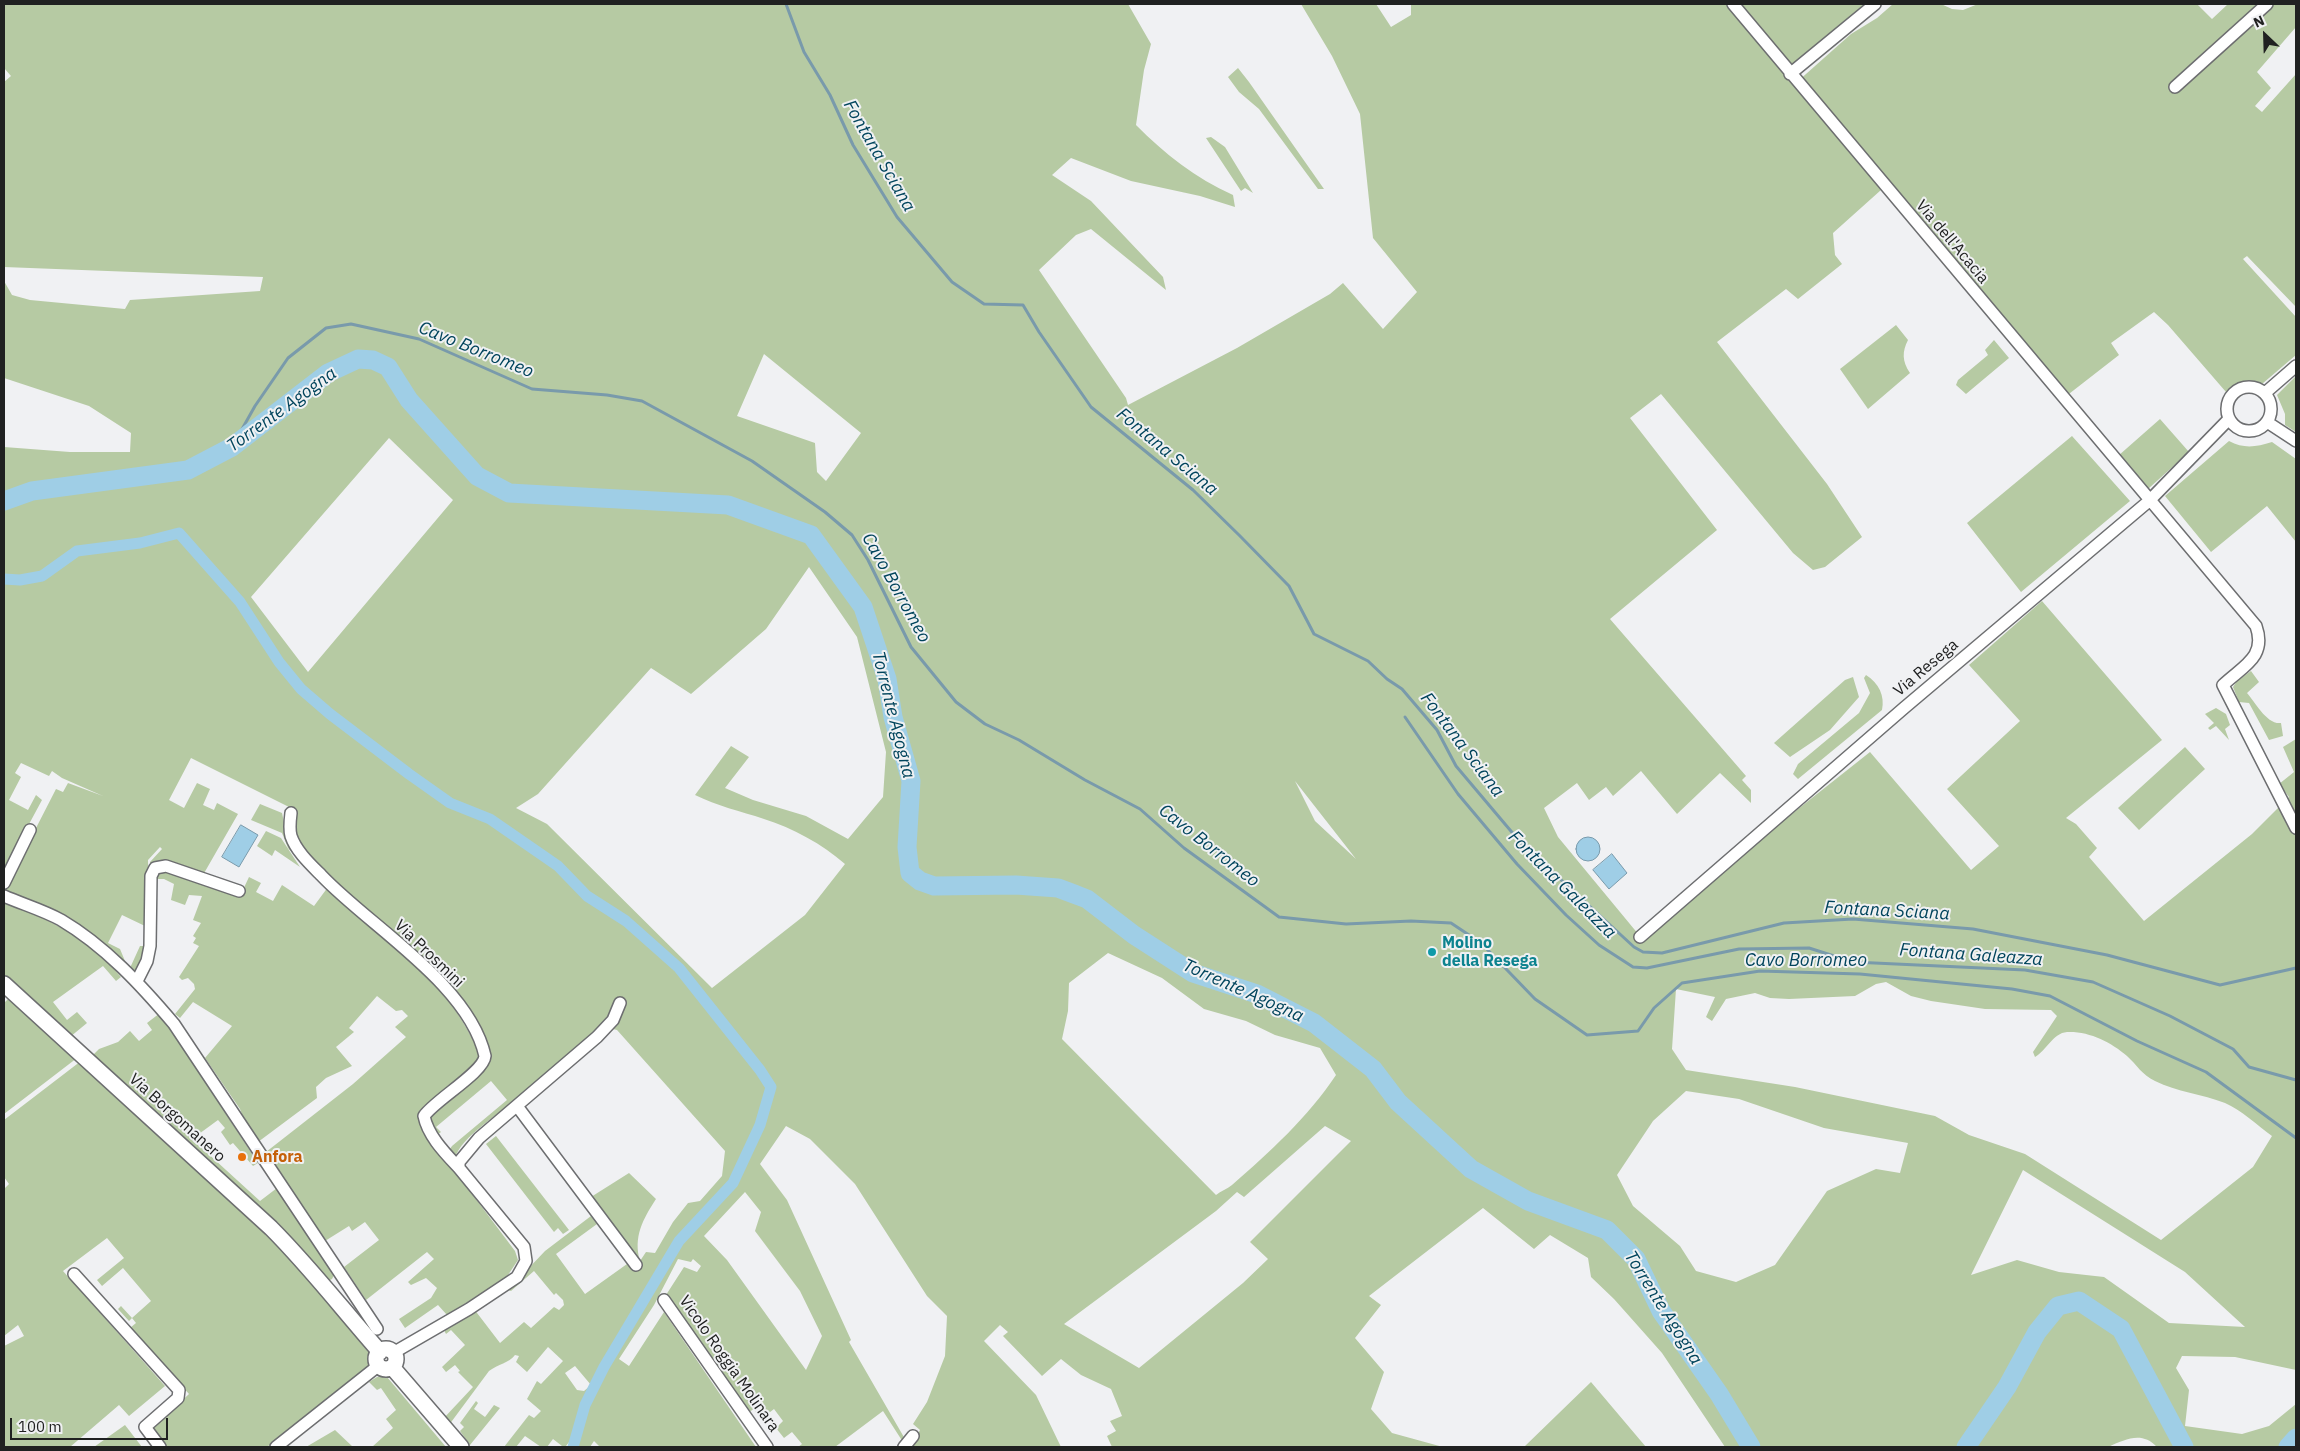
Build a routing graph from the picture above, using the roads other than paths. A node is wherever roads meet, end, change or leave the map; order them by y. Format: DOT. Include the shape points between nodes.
graph roads {
  1 [pos="1733,4"];
  2 [pos="1875,4"];
  3 [pos="2267,4"];
  4 [pos="1790,74"];
  5 [pos="2175,87"];
  6 [pos="2296,366"];
  7 [pos="2265,393"];
  8 [pos="2229,419"];
  9 [pos="2267,422"];
  10 [pos="2296,441"];
  11 [pos="2149,500"];
  12 [pos="292,813"];
  13 [pos="2296,828"];
  14 [pos="30,830"];
  15 [pos="4,883"];
  16 [pos="239,891"];
  17 [pos="4,896"];
  18 [pos="1640,937"];
  19 [pos="136,981"];
  20 [pos="4,984"];
  21 [pos="620,1003"];
  22 [pos="517,1106"];
  23 [pos="459,1168"];
  24 [pos="636,1264"];
  25 [pos="74,1274"];
  26 [pos="341,1277"];
  27 [pos="330,1296"];
  28 [pos="664,1300"];
  29 [pos="377,1329"];
  30 [pos="386,1360"];
  31 [pos="913,1436"];
  32 [pos="160,1447"];
  33 [pos="276,1447"];
  34 [pos="461,1447"];
  35 [pos="767,1447"];
  36 [pos="904,1447"];
  1 -- 4 [label="street, Via dell'Acacia"];
  2 -- 4 [label="street"];
  3 -- 5 [label="street"];
  4 -- 11 [label="street, Via dell'Acacia"];
  6 -- 7 [label="street"];
  7 -- 8 [label="street" via="2253,387 2239,389 2229,398"];
  7 -- 9 [label="street" via="2271,410"];
  8 -- 9 [label="street" via="2244,430 2256,430"];
  8 -- 11 [label="street, Via Resega"];
  9 -- 10 [label="street"];
  11 -- 13 [label="street, Via dell'Acacia" via="2256,626 2260,646 2255,656 2223,684"];
  11 -- 18 [label="street, Via Resega"];
  12 -- 23 [label="street, Via Prosmini" via="291,835 302,854 335,890 400,943 448,991 478,1035 485,1059 424,1116 433,1137"];
  14 -- 15 [label="street"];
  16 -- 19 [label="street" via="166,866 155,868 151,876 150,946"];
  17 -- 19 [label="street" via="60,920 88,939"];
  19 -- 26 [label="street" via="174,1024 198,1058"];
  20 -- 27 [label="main road, Via Borgomanero" via="271,1228 305,1263"];
  21 -- 22 [label="street" via="613,1020 597,1037"];
  22 -- 23 [label="street" via="462,1156"];
  22 -- 24 [label="street"];
  23 -- 30 [label="street, Via Prosmini" via="524,1247 526,1261 517,1277"];
  25 -- 32 [label="street" via="179,1390 178,1398 145,1427"];
  26 -- 27 [label="street"];
  26 -- 29 [label="street"];
  27 -- 30 [label="main road, Via Borgomanero"];
  28 -- 35 [label="street, Vicolo Roggia Molinara"];
  30 -- 33 [label="street, Via Prosmini"];
  30 -- 34 [label="main road, Via Borgomanero"];
  31 -- 36 [label="street"];
}
